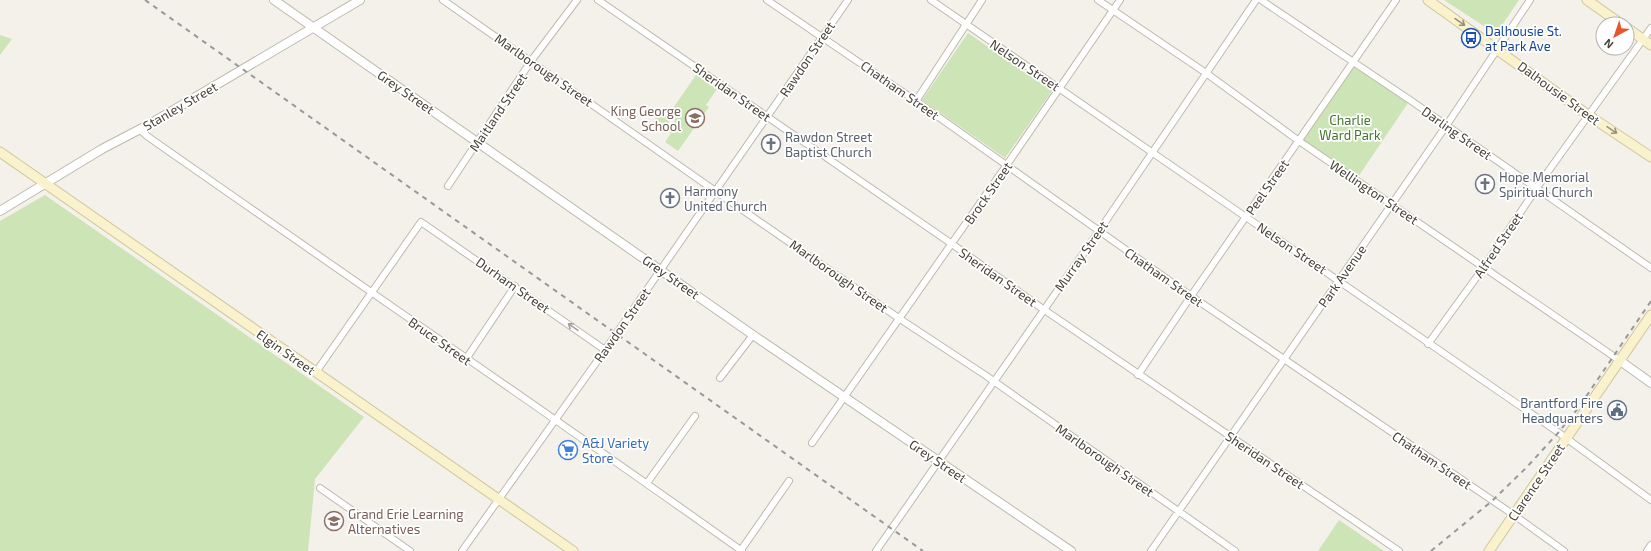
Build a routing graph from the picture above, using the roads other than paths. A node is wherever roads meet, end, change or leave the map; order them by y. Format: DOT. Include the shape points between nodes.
graph roads {
  1 [pos="274,0"];
  2 [pos="360,0"];
  3 [pos="443,0"];
  4 [pos="577,0"];
  5 [pos="598,0"];
  6 [pos="767,0"];
  7 [pos="848,0"];
  8 [pos="931,0"];
  9 [pos="982,0"];
  10 [pos="1098,0"];
  11 [pos="1120,0"];
  12 [pos="1256,0"];
  13 [pos="1261,0"];
  14 [pos="1396,0"];
  15 [pos="1428,0"];
  16 [pos="1530,0"];
  17 [pos="1587,0"];
  18 [pos="1113,10"];
  19 [pos="1610,16"];
  20 [pos="966,24"];
  21 [pos="313,28"];
  22 [pos="1651,28"];
  23 [pos="1635,34"];
  24 [pos="822,37"];
  25 [pos="1647,42"];
  26 [pos="1497,48"];
  27 [pos="531,61"];
  28 [pos="1353,62"];
  29 [pos="1206,74"];
  30 [pos="1060,88"];
  31 [pos="916,101"];
  32 [pos="1588,115"];
  33 [pos="768,117"];
  34 [pos="1446,126"];
  35 [pos="138,129"];
  36 [pos="1299,141"];
  37 [pos="478,142"];
  38 [pos="0,152"];
  39 [pos="1152,153"];
  40 [pos="1651,157"];
  41 [pos="1006,166"];
  42 [pos="45,184"];
  43 [pos="448,186"];
  44 [pos="1536,188"];
  45 [pos="716,191"];
  46 [pos="1392,204"];
  47 [pos="0,211"];
  48 [pos="1246,217"];
  49 [pos="1099,231"];
  50 [pos="952,244"];
  51 [pos="1484,267"];
  52 [pos="1651,268"];
  53 [pos="660,269"];
  54 [pos="1339,281"];
  55 [pos="515,286"];
  56 [pos="372,294"];
  57 [pos="1191,296"];
  58 [pos="1043,309"];
  59 [pos="1651,314"];
  60 [pos="900,319"];
  61 [pos="753,335"];
  62 [pos="1428,344"];
  63 [pos="605,350"];
  64 [pos="466,359"];
  65 [pos="1284,359"];
  66 [pos="1619,360"];
  67 [pos="316,372"];
  68 [pos="1138,375"];
  69 [pos="720,378"];
  70 [pos="994,382"];
  71 [pos="1651,383"];
  72 [pos="845,398"];
  73 [pos="694,416"];
  74 [pos="555,420"];
  75 [pos="1231,437"];
  76 [pos="1566,438"];
  77 [pos="812,443"];
  78 [pos="939,461"];
  79 [pos="788,480"];
  80 [pos="647,483"];
  81 [pos="320,488"];
  82 [pos="499,500"];
  83 [pos="1651,500"];
  84 [pos="1178,512"];
  85 [pos="1514,515"];
  86 [pos="1651,545"];
  87 [pos="410,551"];
  88 [pos="462,551"];
  89 [pos="573,551"];
  90 [pos="741,551"];
  91 [pos="876,551"];
  92 [pos="1071,551"];
  93 [pos="1151,551"];
  94 [pos="1235,551"];
  95 [pos="1400,551"];
  96 [pos="1490,551"];
  97 [pos="1564,551"];
  98 [pos="1647,551"];
  1 -- 21 [label="street, Grey Street"];
  2 -- 21 [label="street, Stanley Street"];
  3 -- 27 [label="street, Marlborough Street"];
  4 -- 27 [label="street, Maitland Street"];
  5 -- 33 [label="street, Sheridan Street"];
  6 -- 24 [label="street, Chatham Street"];
  7 -- 24 [label="street, Rawdon Street"];
  8 -- 20 [label="street, Nelson Street"];
  9 -- 20 [label="street"];
  10 -- 18 [label="street, Wellington Street"];
  11 -- 18 [label="street, Brock Street"];
  12 -- 29 [label="street, Murray Street"];
  13 -- 28 [label="street, Darling Street"];
  14 -- 28 [label="street, Peel Street"];
  15 -- 26 [label="main road, Dalhousie Street, one-way"];
  16 -- 26 [label="street, Park Avenue"];
  17 -- 19 [label="main road"];
  18 -- 29 [label="street, Wellington Street"];
  18 -- 30 [label="street, Brock Street"];
  20 -- 30 [label="street, Nelson Street"];
  20 -- 31 [label="street"];
  21 -- 35 [label="street, Stanley Street"];
  21 -- 37 [label="street, Grey Street"];
  22 -- 25 [label="street, Alfred Street"];
  23 -- 25 [label="main road"];
  24 -- 31 [label="street, Chatham Street"];
  24 -- 33 [label="street, Rawdon Street"];
  25 -- 32 [label="street, Alfred Street"];
  26 -- 32 [label="main road, Dalhousie Street"];
  26 -- 34 [label="street, Park Avenue"];
  27 -- 37 [label="street, Maitland Street"];
  27 -- 45 [label="street, Marlborough Street"];
  28 -- 34 [label="street, Darling Street"];
  28 -- 36 [label="street, Peel Street"];
  29 -- 36 [label="street, Wellington Street"];
  29 -- 39 [label="street, Murray Street"];
  30 -- 39 [label="street, Nelson Street"];
  30 -- 41 [label="street, Brock Street"];
  31 -- 41 [label="street, Chatham Street"];
  32 -- 40 [label="main road, Dalhousie Street, one-way"];
  32 -- 44 [label="street, Alfred Street"];
  33 -- 45 [label="street, Rawdon Street"];
  33 -- 50 [label="street, Sheridan Street"];
  34 -- 44 [label="street, Darling Street"];
  34 -- 46 [label="street, Park Avenue"];
  35 -- 42 [label="street, Stanley Street"];
  35 -- 56 [label="street, Bruce Street"];
  36 -- 46 [label="street, Wellington Street"];
  36 -- 48 [label="street, Peel Street"];
  37 -- 43 [label="street, Maitland Street"];
  37 -- 53 [label="street, Grey Street"];
  38 -- 42 [label="main road, Elgin Street"];
  39 -- 48 [label="street, Nelson Street"];
  39 -- 49 [label="street, Murray Street"];
  41 -- 49 [label="street, Chatham Street"];
  41 -- 50 [label="street, Brock Street"];
  42 -- 47 [label="street, Stanley Street"];
  42 -- 67 [label="main road, Elgin Street"];
  44 -- 51 [label="street, Alfred Street"];
  44 -- 52 [label="street, Darling Street"];
  45 -- 53 [label="street, Rawdon Street"];
  45 -- 60 [label="street, Marlborough Street"];
  46 -- 51 [label="street, Wellington Street"];
  46 -- 54 [label="street, Park Avenue"];
  48 -- 54 [label="street, Nelson Street"];
  48 -- 57 [label="street, Peel Street"];
  49 -- 57 [label="street, Chatham Street"];
  49 -- 58 [label="street, Murray Street"];
  50 -- 58 [label="street, Sheridan Street"];
  50 -- 60 [label="street, Brock Street"];
  51 -- 62 [label="street, Alfred Street"];
  51 -- 66 [label="street, Wellington Street"];
  53 -- 61 [label="street, Grey Street"];
  53 -- 63 [label="street, Rawdon Street"];
  54 -- 62 [label="street, Nelson Street"];
  54 -- 65 [label="street, Park Avenue"];
  55 -- 56 [label="street, Durham Street" via="421,222"];
  63 -- 55 [label="street, Durham Street, one-way"];
  55 -- 64 [label="street"];
  56 -- 64 [label="street, Bruce Street"];
  56 -- 67 [label="street"];
  57 -- 65 [label="street, Chatham Street"];
  57 -- 68 [label="street, Peel Street"];
  58 -- 68 [label="street, Sheridan Street"];
  58 -- 70 [label="street, Murray Street"];
  59 -- 66 [label="main road, Clarence Street"];
  60 -- 70 [label="street, Marlborough Street"];
  60 -- 72 [label="street, Brock Street"];
  61 -- 69 [label="street"];
  61 -- 72 [label="street, Grey Street"];
  62 -- 76 [label="street, Nelson Street"];
  63 -- 74 [label="street, Rawdon Street"];
  64 -- 74 [label="street, Bruce Street"];
  65 -- 75 [label="street, Park Avenue"];
  65 -- 85 [label="street, Chatham Street"];
  66 -- 71 [label="street, Wellington Street"];
  66 -- 76 [label="main road, Clarence Street"];
  67 -- 82 [label="main road, Elgin Street"];
  68 -- 75 [label="street, Sheridan Street"];
  70 -- 78 [label="street, Murray Street"];
  70 -- 84 [label="street, Marlborough Street"];
  72 -- 77 [label="street, Brock Street"];
  72 -- 78 [label="street, Grey Street"];
  73 -- 80 [label="street"];
  74 -- 80 [label="street, Bruce Street"];
  74 -- 82 [label="street, Rawdon Street"];
  75 -- 84 [label="street, Park Avenue"];
  75 -- 95 [label="street, Sheridan Street"];
  76 -- 83 [label="street, Nelson Street"];
  76 -- 85 [label="main road, Clarence Street"];
  78 -- 91 [label="street, Murray Street"];
  78 -- 92 [label="street, Grey Street"];
  79 -- 90 [label="street"];
  80 -- 90 [label="street, Bruce Street"];
  81 -- 87 [label="street"];
  82 -- 88 [label="street, Rawdon Street"];
  82 -- 89 [label="main road, Elgin Street"];
  84 -- 93 [label="street, Park Avenue"];
  84 -- 94 [label="street, Marlborough Street"];
  85 -- 96 [label="main road, Clarence Street"];
  85 -- 97 [label="street, Chatham Street"];
  86 -- 98 [label="street"];
}
